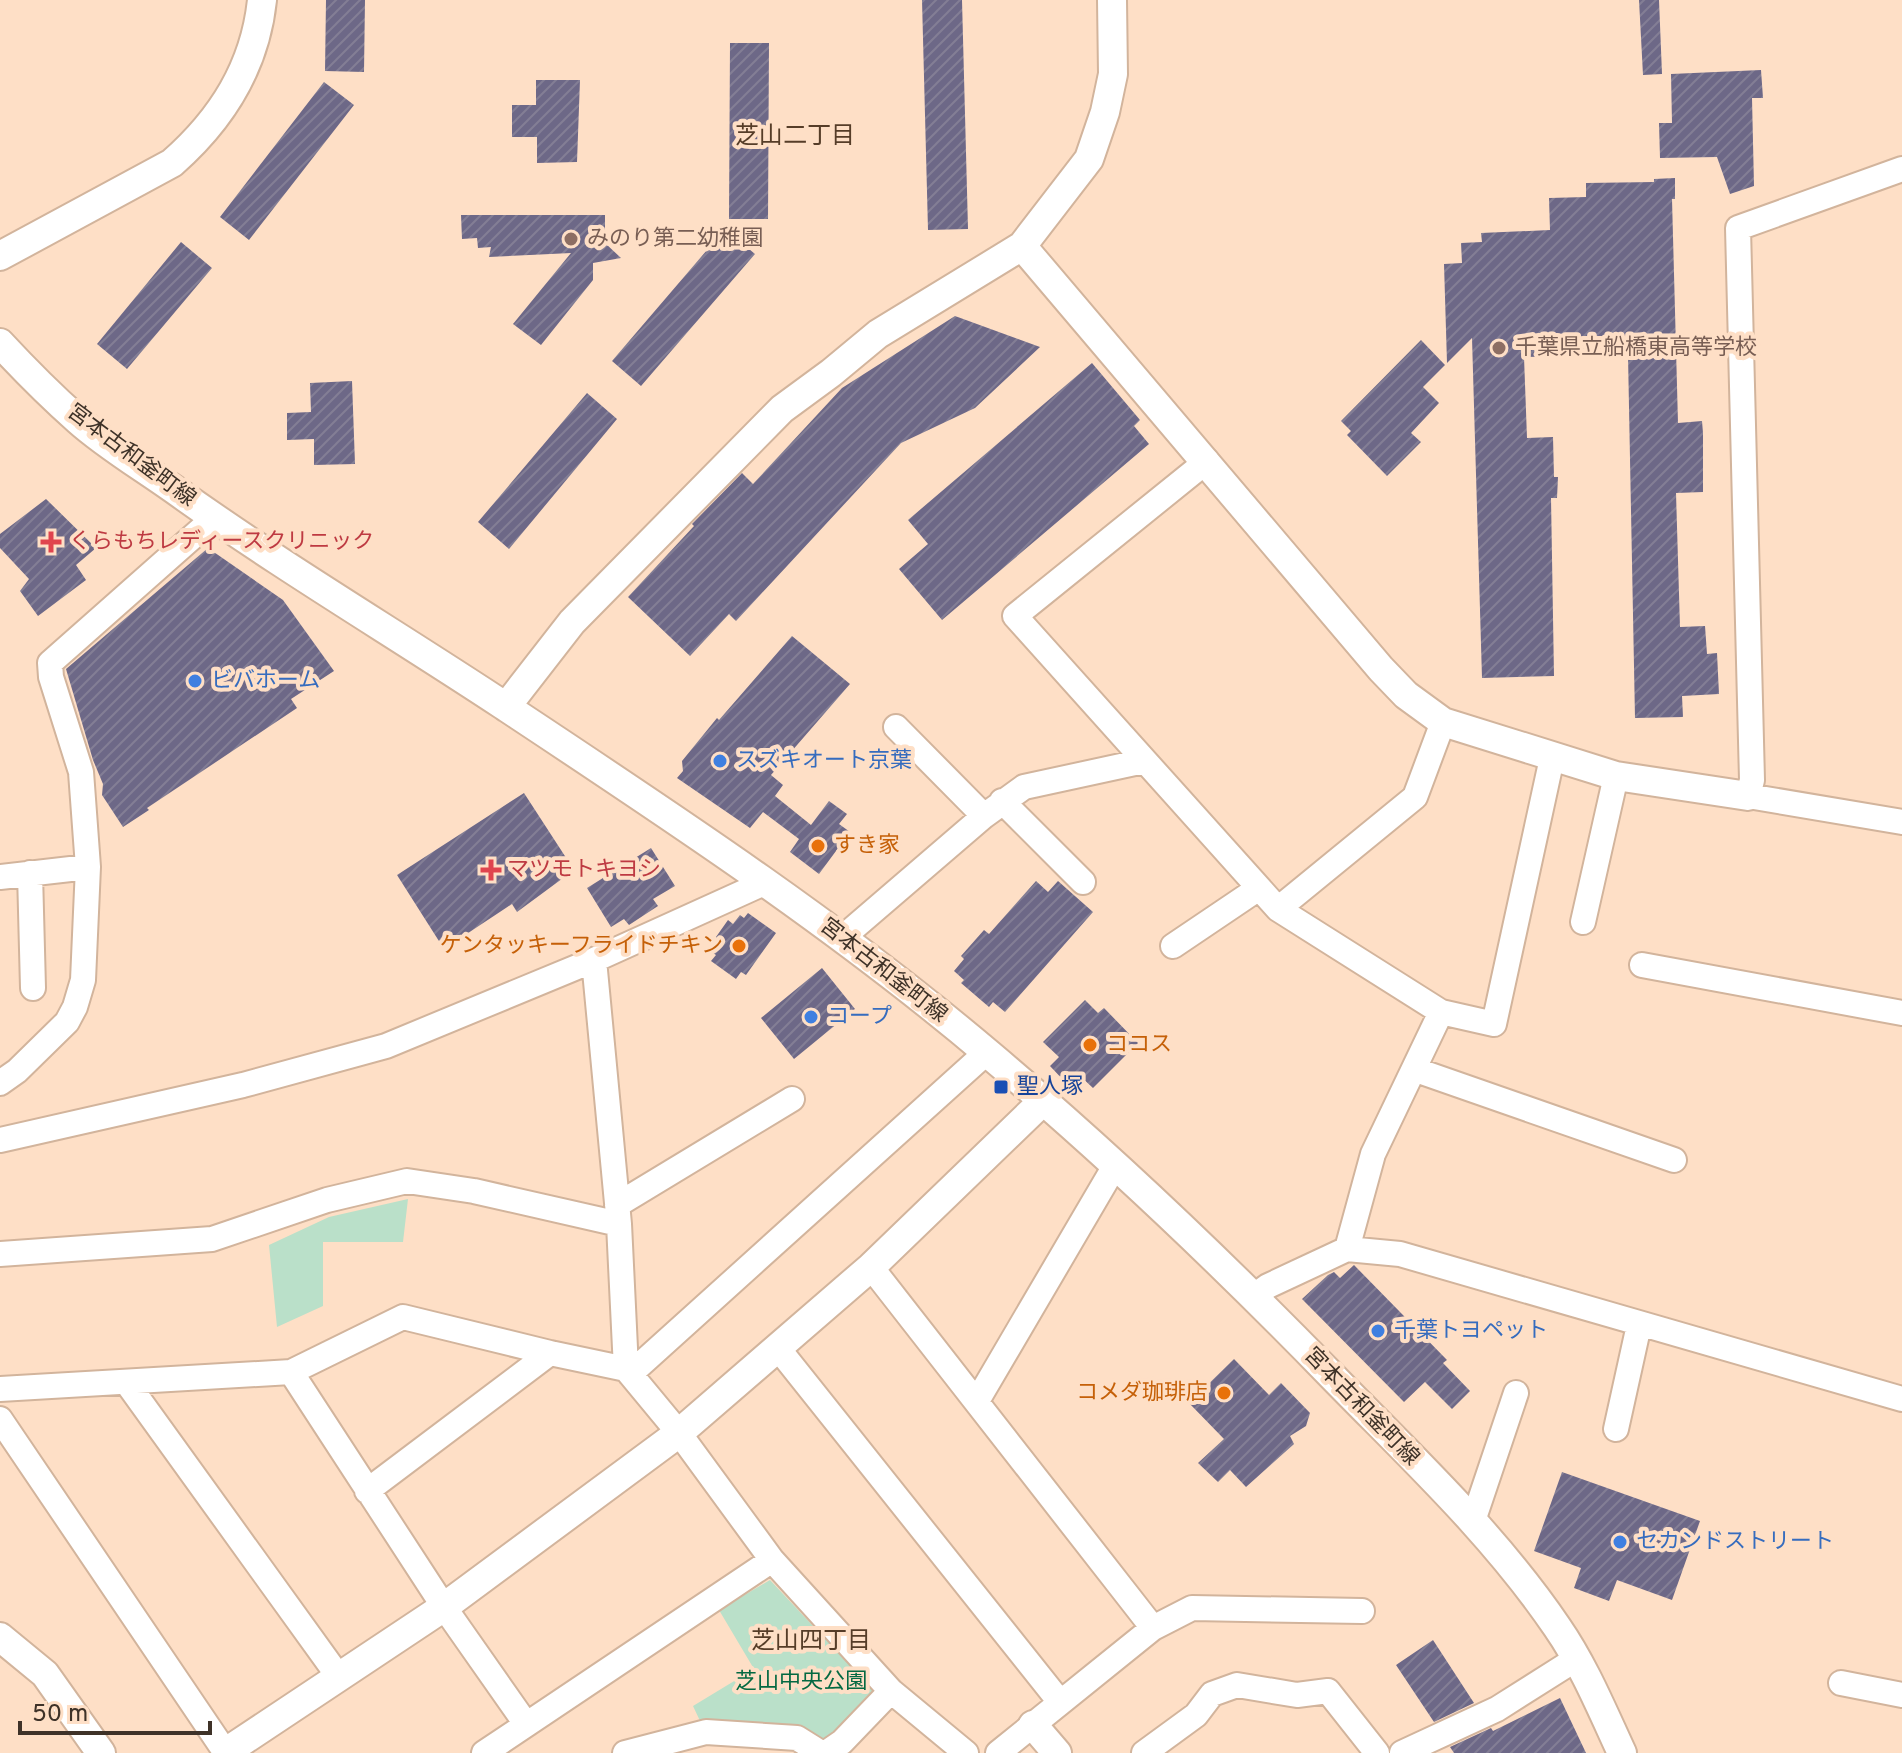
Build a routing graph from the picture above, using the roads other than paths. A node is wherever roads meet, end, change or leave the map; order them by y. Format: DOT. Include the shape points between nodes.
graph roads {
  1 [pos="262,0"];
  2 [pos="1112,0"];
  3 [pos="1902,169"];
  4 [pos="1022,246"];
  5 [pos="0,256"];
  6 [pos="0,343"];
  7 [pos="1207,461"];
  8 [pos="214,518"];
  9 [pos="506,707"];
  10 [pos="1443,722"];
  11 [pos="896,727"];
  12 [pos="1552,758"];
  13 [pos="1144,761"];
  14 [pos="1616,776"];
  15 [pos="1748,796"];
  16 [pos="993,809"];
  17 [pos="1902,822"];
  18 [pos="88,867"];
  19 [pos="30,873"];
  20 [pos="0,877"];
  21 [pos="1083,882"];
  22 [pos="764,883"];
  23 [pos="1259,888"];
  24 [pos="1278,909"];
  25 [pos="1583,922"];
  26 [pos="842,938"];
  27 [pos="1173,946"];
  28 [pos="594,960"];
  29 [pos="1642,965"];
  30 [pos="33,988"];
  31 [pos="1441,1012"];
  32 [pos="1902,1013"];
  33 [pos="987,1052"];
  34 [pos="1416,1070"];
  35 [pos="0,1083"];
  36 [pos="792,1099"];
  37 [pos="1043,1101"];
  38 [pos="0,1140"];
  39 [pos="1674,1160"];
  40 [pos="1116,1164"];
  41 [pos="618,1214"];
  42 [pos="1347,1249"];
  43 [pos="0,1254"];
  44 [pos="871,1267"];
  45 [pos="1254,1296"];
  46 [pos="1639,1325"];
  47 [pos="777,1347"];
  48 [pos="550,1353"];
  49 [pos="291,1372"];
  50 [pos="628,1372"];
  51 [pos="127,1383"];
  52 [pos="0,1389"];
  53 [pos="1516,1393"];
  54 [pos="1902,1399"];
  55 [pos="977,1401"];
  56 [pos="0,1419"];
  57 [pos="1616,1429"];
  58 [pos="679,1433"];
  59 [pos="367,1491"];
  60 [pos="1473,1521"];
  61 [pos="772,1560"];
  62 [pos="444,1607"];
  63 [pos="1362,1611"];
  64 [pos="1153,1628"];
  65 [pos="0,1637"];
  66 [pos="1576,1659"];
  67 [pos="339,1677"];
  68 [pos="1841,1683"];
  69 [pos="891,1691"];
  70 [pos="1902,1695"];
  71 [pos="1060,1702"];
  72 [pos="526,1724"];
  73 [pos="1033,1725"];
  74 [pos="631,1752"];
  75 [pos="101,1753"];
  76 [pos="226,1753"];
  77 [pos="484,1753"];
  78 [pos="823,1753"];
  79 [pos="966,1753"];
  80 [pos="998,1753"];
  81 [pos="1057,1753"];
  82 [pos="1144,1753"];
  83 [pos="1377,1753"];
  84 [pos="1402,1753"];
  85 [pos="1622,1753"];
  1 -- 5 [label="street" via="257,34 239,82 193,144 172,163"];
  2 -- 4 [label="street" via="1113,74 1089,159"];
  3 -- 15 [label="street" via="1738,228 1752,780"];
  4 -- 7 [label="street"];
  4 -- 9 [label="street" via="878,334 782,409 572,622"];
  6 -- 8 [label="street, 宮本古和釜町線" via="81,423"];
  7 -- 10 [label="street" via="1381,669"];
  7 -- 13 [label="street" via="1015,616"];
  8 -- 9 [label="street, 宮本古和釜町線"];
  8 -- 18 [label="street" via="50,663 81,772"];
  9 -- 22 [label="street, 宮本古和釜町線"];
  10 -- 12 [label="street"];
  10 -- 24 [label="street" via="1415,797"];
  11 -- 16 [label="street"];
  12 -- 14 [label="street"];
  12 -- 31 [label="street" via="1494,1024"];
  13 -- 16 [label="street" via="1024,787"];
  13 -- 23 [label="street"];
  14 -- 15 [label="street"];
  14 -- 25 [label="street"];
  15 -- 17 [label="street"];
  16 -- 21 [label="street"];
  16 -- 26 [label="street"];
  18 -- 19 [label="street"];
  18 -- 35 [label="street" via="83,980 75,1007 67,1022"];
  19 -- 20 [label="street"];
  19 -- 30 [label="street"];
  22 -- 26 [label="street, 宮本古和釜町線"];
  22 -- 28 [label="street"];
  23 -- 24 [label="street"];
  23 -- 27 [label="street"];
  24 -- 31 [label="street"];
  26 -- 33 [label="street, 宮本古和釜町線"];
  28 -- 38 [label="street" via="386,1046 243,1085"];
  28 -- 41 [label="street"];
  29 -- 32 [label="street"];
  31 -- 34 [label="street"];
  33 -- 37 [label="street, 宮本古和釜町線"];
  33 -- 50 [label="street"];
  34 -- 39 [label="street"];
  34 -- 42 [label="street" via="1373,1154"];
  36 -- 41 [label="street"];
  37 -- 40 [label="street, 宮本古和釜町線"];
  37 -- 44 [label="street"];
  40 -- 45 [label="street, 宮本古和釜町線"];
  40 -- 55 [label="street"];
  41 -- 43 [label="street" via="407,1181 327,1200 212,1239"];
  41 -- 50 [label="street"];
  42 -- 45 [label="street"];
  42 -- 46 [label="street" via="1400,1254"];
  44 -- 47 [label="street"];
  44 -- 55 [label="street"];
  45 -- 60 [label="street, 宮本古和釜町線"];
  46 -- 54 [label="street"];
  46 -- 57 [label="street"];
  47 -- 58 [label="street"];
  47 -- 71 [label="street"];
  48 -- 49 [label="street" via="403,1317"];
  48 -- 50 [label="street"];
  48 -- 59 [label="street"];
  49 -- 51 [label="street"];
  49 -- 59 [label="street"];
  50 -- 58 [label="street"];
  51 -- 52 [label="street"];
  51 -- 67 [label="street"];
  53 -- 60 [label="street"];
  55 -- 64 [label="street"];
  56 -- 76 [label="street"];
  58 -- 61 [label="street"];
  58 -- 62 [label="street"];
  59 -- 62 [label="street"];
  60 -- 66 [label="street, 宮本古和釜町線" via="1523,1579"];
  61 -- 69 [label="street"];
  61 -- 72 [label="street"];
  62 -- 67 [label="street"];
  62 -- 72 [label="street"];
  63 -- 64 [label="street" via="1192,1608"];
  64 -- 71 [label="street"];
  65 -- 75 [label="street" via="45,1674"];
  66 -- 84 [label="street" via="1497,1709"];
  66 -- 85 [label="street, 宮本古和釜町線"];
  67 -- 76 [label="street"];
  68 -- 70 [label="street"];
  69 -- 78 [label="street" via="842,1742"];
  69 -- 79 [label="street"];
  71 -- 73 [label="street"];
  72 -- 77 [label="street"];
  73 -- 80 [label="street"];
  73 -- 81 [label="street"];
  74 -- 78 [label="street" via="706,1732 797,1738"];
  82 -- 83 [label="street" via="1196,1715 1212,1694 1237,1685 1297,1695 1328,1691"];
}
